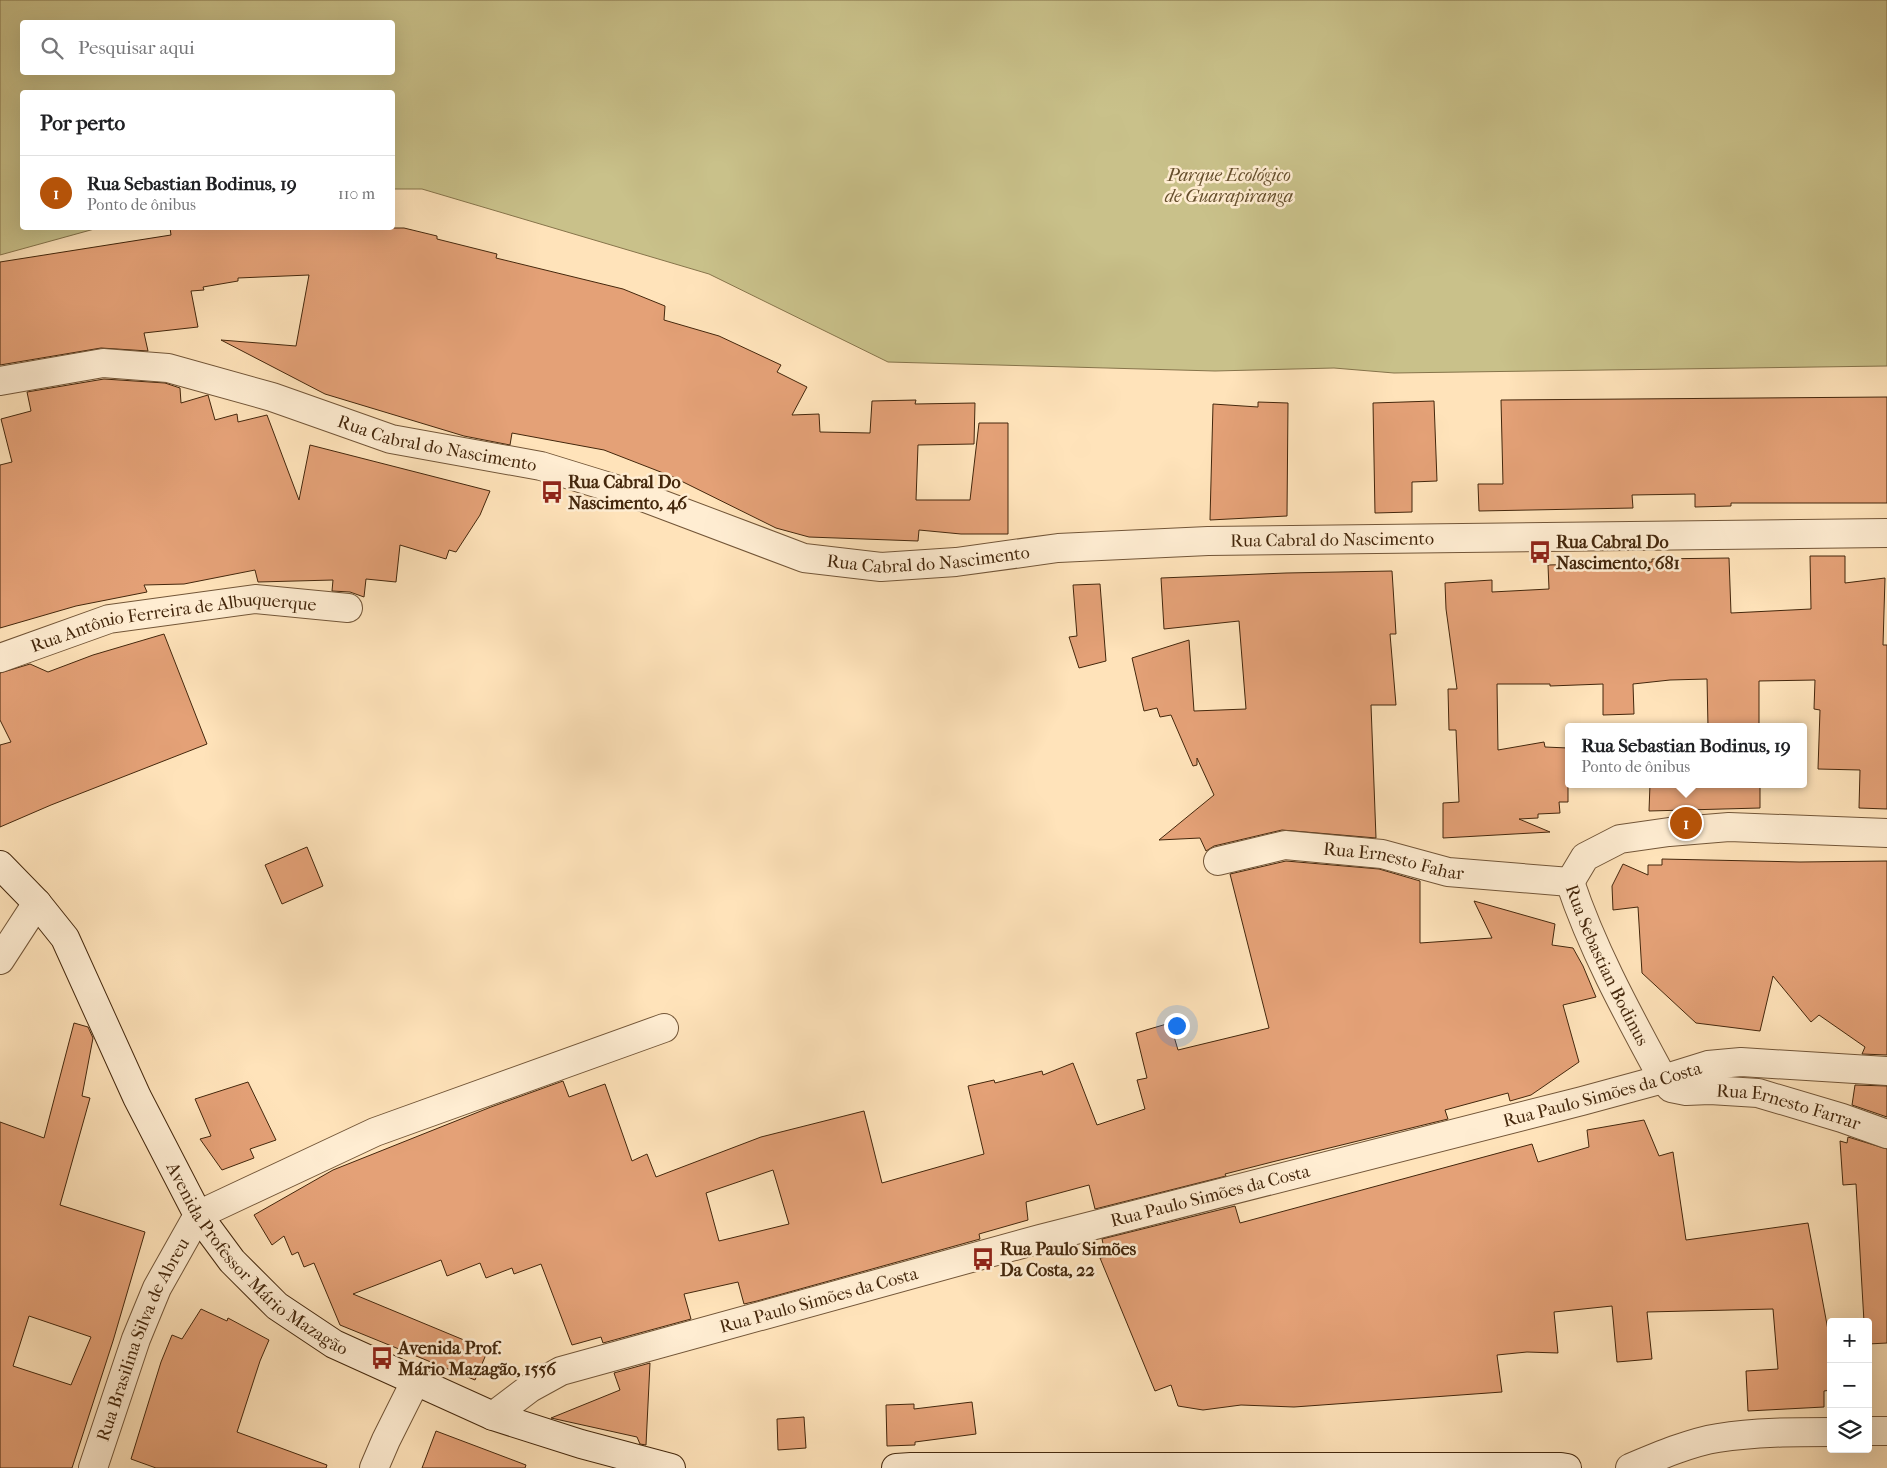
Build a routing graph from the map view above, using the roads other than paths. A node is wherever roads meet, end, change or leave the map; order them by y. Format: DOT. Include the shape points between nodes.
graph roads {
  1 [pos="0,381"];
  2 [pos="1887,533"];
  3 [pos="348,608"];
  4 [pos="0,658"];
  5 [pos="1887,833"];
  6 [pos="1218,861"];
  7 [pos="0,865"];
  8 [pos="1570,882"];
  9 [pos="37,903"];
  10 [pos="0,960"];
  11 [pos="664,1028"];
  12 [pos="1887,1071"];
  13 [pos="1663,1079"];
  14 [pos="1887,1134"];
  15 [pos="198,1215"];
  16 [pos="415,1382"];
  17 [pos="493,1416"];
  18 [pos="1887,1431"];
  19 [pos="1827,1432"];
  20 [pos="1872,1432"];
  21 [pos="93,1468"];
  22 [pos="374,1468"];
  23 [pos="671,1468"];
  24 [pos="906,1468"];
  25 [pos="1328,1468"];
  26 [pos="1567,1468"];
  27 [pos="1630,1468"];
  1 -- 2 [label="street, Rua Cabral do Nascimento" via="103,363 168,368 272,397 390,439 541,466 645,498 804,558 882,567 956,562 1058,548 1208,541"];
  3 -- 4 [label="street, Rua Antônio Ferreira de Albuquerque" via="255,599 109,619"];
  5 -- 8 [label="street, Rua Sebastian Bodinus" via="1729,827 1620,839 1585,857"];
  6 -- 8 [label="street, Rua Ernesto Fahar" via="1285,845 1382,854 1448,872"];
  7 -- 9 [label="street, Avenida Professor Mário Mazagão"];
  8 -- 13 [label="street, Rua Sebastian Bodinus" via="1579,910 1628,1014"];
  9 -- 10 [label="street"];
  9 -- 15 [label="street, Avenida Professor Mário Mazagão" via="66,938 137,1097"];
  11 -- 15 [label="street" via="375,1132"];
  12 -- 13 [label="street, Rua Paulo Simões da Costa" via="1741,1062 1708,1065"];
  13 -- 14 [label="street, Rua Ernesto Farrar" via="1671,1088 1686,1091 1758,1093"];
  13 -- 17 [label="street, Rua Paulo Simões da Costa" via="1040,1239 561,1371 530,1388"];
  15 -- 16 [label="street, Avenida Professor Mário Mazagão" via="232,1261 277,1306 334,1344"];
  15 -- 21 [label="street, Rua Brasilina Silva de Abreu" via="157,1288 136,1339"];
  16 -- 17 [label="street, Avenida Professor Mário Mazagão"];
  16 -- 22 [label="street"];
  17 -- 23 [label="street, Avenida Professor Mário Mazagão"];
  18 -- 20 [label="street"];
  19 -- 27 [label="street" via="1717,1438"];
  24 -- 25 [label="street"];
  25 -- 26 [label="street"];
}
